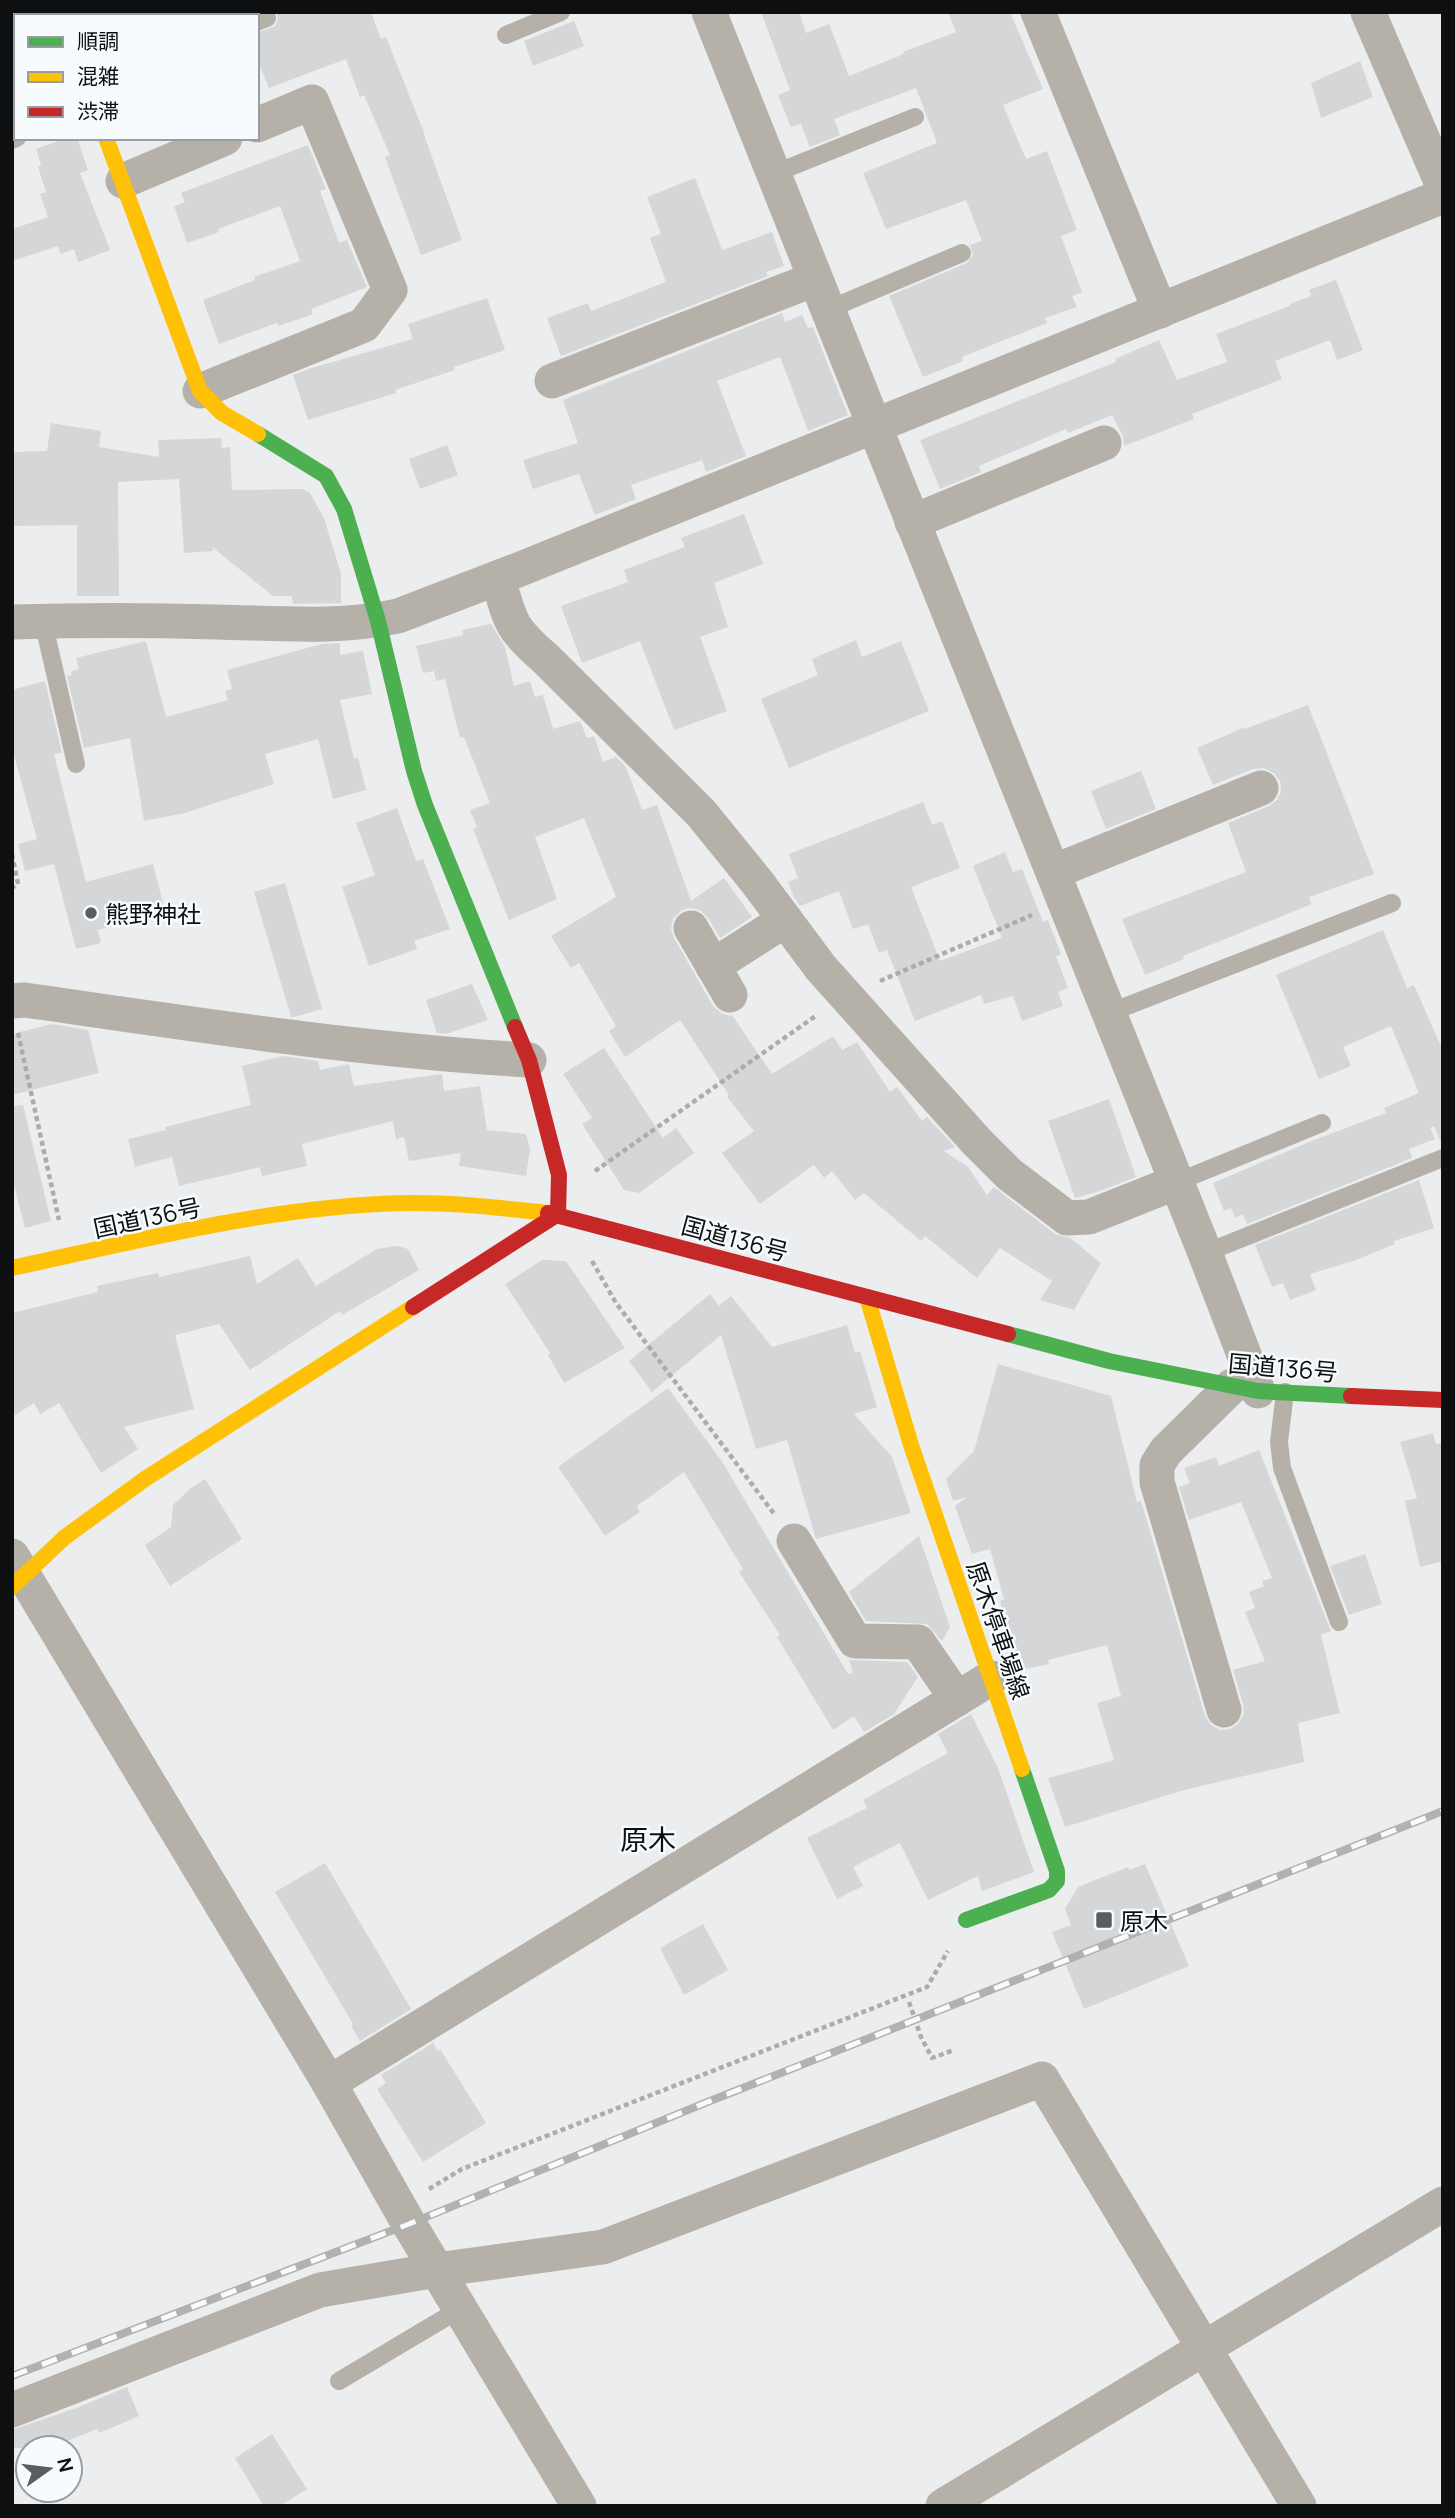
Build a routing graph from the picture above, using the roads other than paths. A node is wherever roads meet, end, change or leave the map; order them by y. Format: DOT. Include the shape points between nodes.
graph roads {
  1 [pos="561,12"];
  2 [pos="709,12"];
  3 [pos="1038,12"];
  4 [pos="1368,12"];
  5 [pos="506,35"];
  6 [pos="915,117"];
  7 [pos="259,124"];
  8 [pos="107,140"];
  9 [pos="220,140"];
  10 [pos="773,174"];
  11 [pos="123,181"];
  12 [pos="1443,187"];
  13 [pos="1443,196"];
  14 [pos="962,253"];
  15 [pos="821,295"];
  16 [pos="1160,310"];
  17 [pos="552,381"];
  18 [pos="200,391"];
  19 [pos="874,425"];
  20 [pos="1104,443"];
  21 [pos="912,522"];
  22 [pos="498,578"];
  23 [pos="378,621"];
  24 [pos="28,622"];
  25 [pos="76,764"];
  26 [pos="1261,788"];
  27 [pos="1059,886"];
  28 [pos="1392,903"];
  29 [pos="785,920"];
  30 [pos="691,928"];
  31 [pos="14,1011"];
  32 [pos="1109,1013"];
  33 [pos="529,1060"];
  34 [pos="1322,1124"];
  35 [pos="1443,1158"];
  36 [pos="1177,1182"];
  37 [pos="563,1215"];
  38 [pos="1205,1252"];
  39 [pos="12,1268"];
  40 [pos="867,1297"];
  41 [pos="1258,1390"];
  42 [pos="1443,1400"];
  43 [pos="794,1541"];
  44 [pos="16,1573"];
  45 [pos="1339,1622"];
  46 [pos="991,1678"];
  47 [pos="957,1699"];
  48 [pos="1224,1710"];
  49 [pos="966,1920"];
  50 [pos="329,2083"];
  51 [pos="1443,2204"];
  52 [pos="437,2270"];
  53 [pos="460,2309"];
  54 [pos="1204,2347"];
  55 [pos="339,2381"];
  56 [pos="12,2410"];
  57 [pos="579,2506"];
  58 [pos="943,2506"];
  59 [pos="1299,2506"];
  1 -- 5 [label="lane"];
  2 -- 10 [label="street"];
  3 -- 16 [label="street"];
  4 -- 12 [label="street"];
  6 -- 10 [label="lane"];
  7 -- 18 [label="street" via="312,102 390,290 364,325"];
  8 -- 11 [label="main road"];
  9 -- 11 [label="street"];
  10 -- 15 [label="street"];
  11 -- 18 [label="main road"];
  13 -- 16 [label="street"];
  14 -- 15 [label="lane"];
  15 -- 17 [label="street"];
  15 -- 19 [label="street"];
  16 -- 19 [label="street"];
  18 -- 23 [label="main road" via="222,413 326,476 344,509"];
  19 -- 21 [label="street"];
  19 -- 22 [label="street"];
  20 -- 21 [label="street"];
  21 -- 27 [label="street"];
  22 -- 23 [label="street"];
  22 -- 29 [label="street" via="512,625 523,639 701,814"];
  23 -- 24 [label="street"];
  23 -- 33 [label="main road" via="425,804"];
  24 -- 25 [label="lane"];
  26 -- 27 [label="street"];
  27 -- 32 [label="street"];
  28 -- 32 [label="lane"];
  29 -- 30 [label="street" via="721,980"];
  29 -- 36 [label="street" via="821,968 1001,1166 1068,1218 1088,1217"];
  31 -- 33 [label="street" via="25,1000 191,1024"];
  32 -- 36 [label="street"];
  33 -- 37 [label="main road" via="559,1175"];
  34 -- 36 [label="lane"];
  35 -- 38 [label="lane"];
  36 -- 38 [label="street"];
  37 -- 39 [label="main road, 国道136号" via="447,1203 327,1207"];
  37 -- 40 [label="main road, 国道136号"];
  37 -- 44 [label="main road" via="145,1479"];
  38 -- 41 [label="street"];
  40 -- 41 [label="main road, 国道136号" via="1109,1361"];
  40 -- 46 [label="main road, 原木停車場線" via="911,1445"];
  41 -- 42 [label="main road, 国道136号"];
  41 -- 45 [label="lane"];
  41 -- 48 [label="street" via="1166,1451 1157,1465 1157,1482"];
  43 -- 47 [label="street" via="855,1641 918,1642"];
  44 -- 50 [label="street"];
  46 -- 47 [label="street"];
  46 -- 49 [label="main road, 原木停車場線" via="1057,1881 1040,1895"];
  47 -- 50 [label="street"];
  50 -- 52 [label="street"];
  51 -- 54 [label="street"];
  52 -- 53 [label="street"];
  52 -- 54 [label="street" via="603,2247 1042,2078"];
  52 -- 56 [label="street" via="320,2290"];
  53 -- 55 [label="lane"];
  53 -- 57 [label="street"];
  54 -- 58 [label="street"];
  54 -- 59 [label="street"];
}
